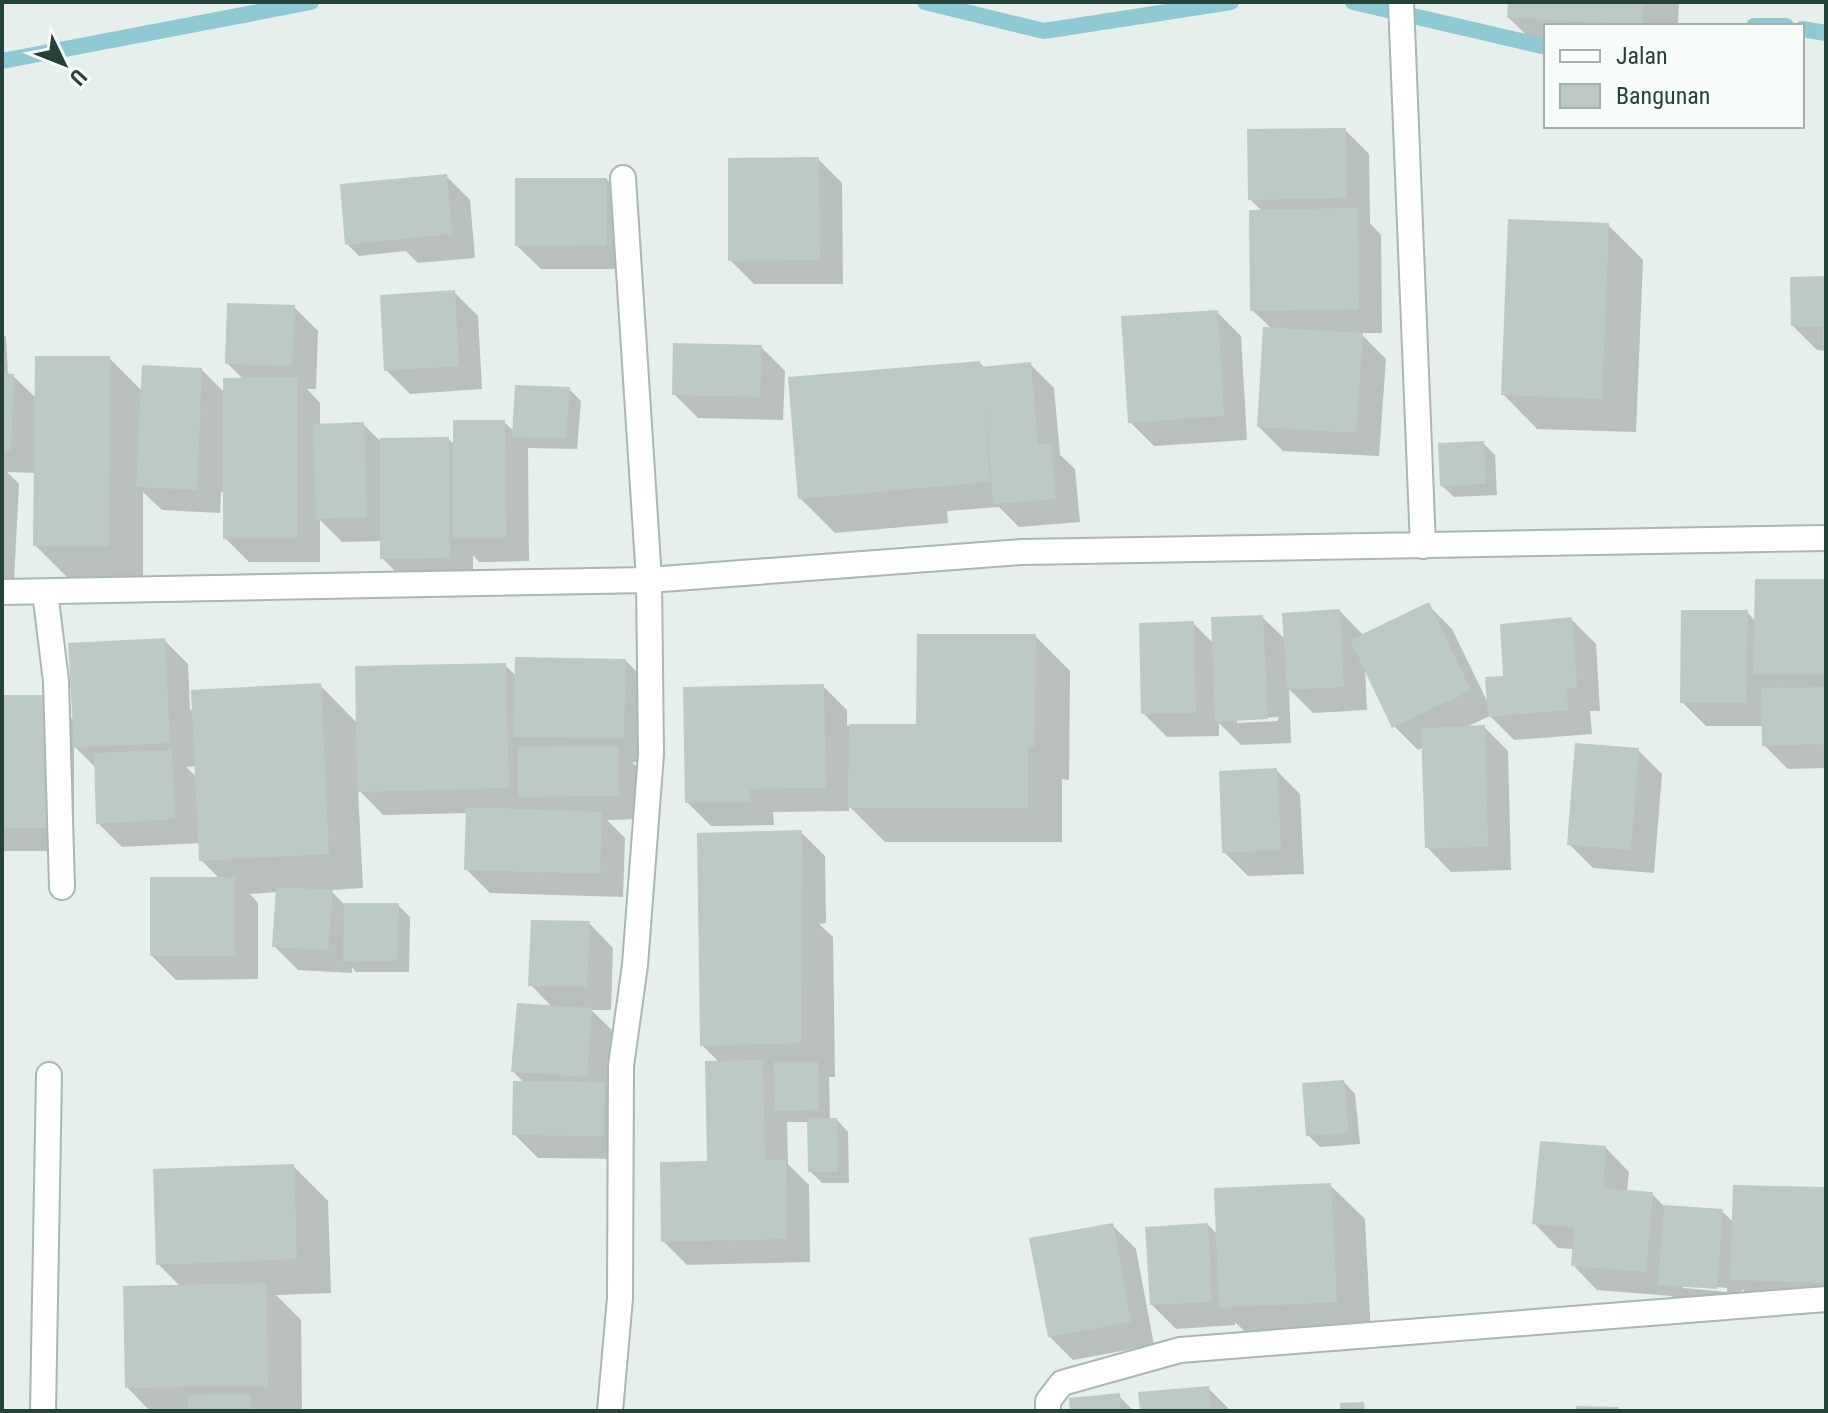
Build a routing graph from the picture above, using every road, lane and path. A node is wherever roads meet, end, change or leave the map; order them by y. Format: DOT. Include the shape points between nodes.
graph roads {
  1 [pos="1401,2"];
  2 [pos="623,178"];
  3 [pos="1826,538"];
  4 [pos="1423,546"];
  5 [pos="649,580"];
  6 [pos="2,592"];
  7 [pos="45,592"];
  8 [pos="62,887"];
  9 [pos="49,1075"];
  10 [pos="1826,1299"];
  11 [pos="43,1411"];
  12 [pos="610,1411"];
  13 [pos="1048,1411"];
  1 -- 4 [label="street"];
  2 -- 5 [label="street"];
  3 -- 4 [label="street"];
  4 -- 5 [label="street" via="1021,552"];
  5 -- 7 [label="street"];
  5 -- 12 [label="street" via="651,754 635,965 621,1066 620,1298"];
  6 -- 7 [label="street"];
  7 -- 8 [label="street" via="56,681"];
  9 -- 11 [label="street"];
  10 -- 13 [label="street" via="1180,1350 1062,1383 1048,1401"];
}
